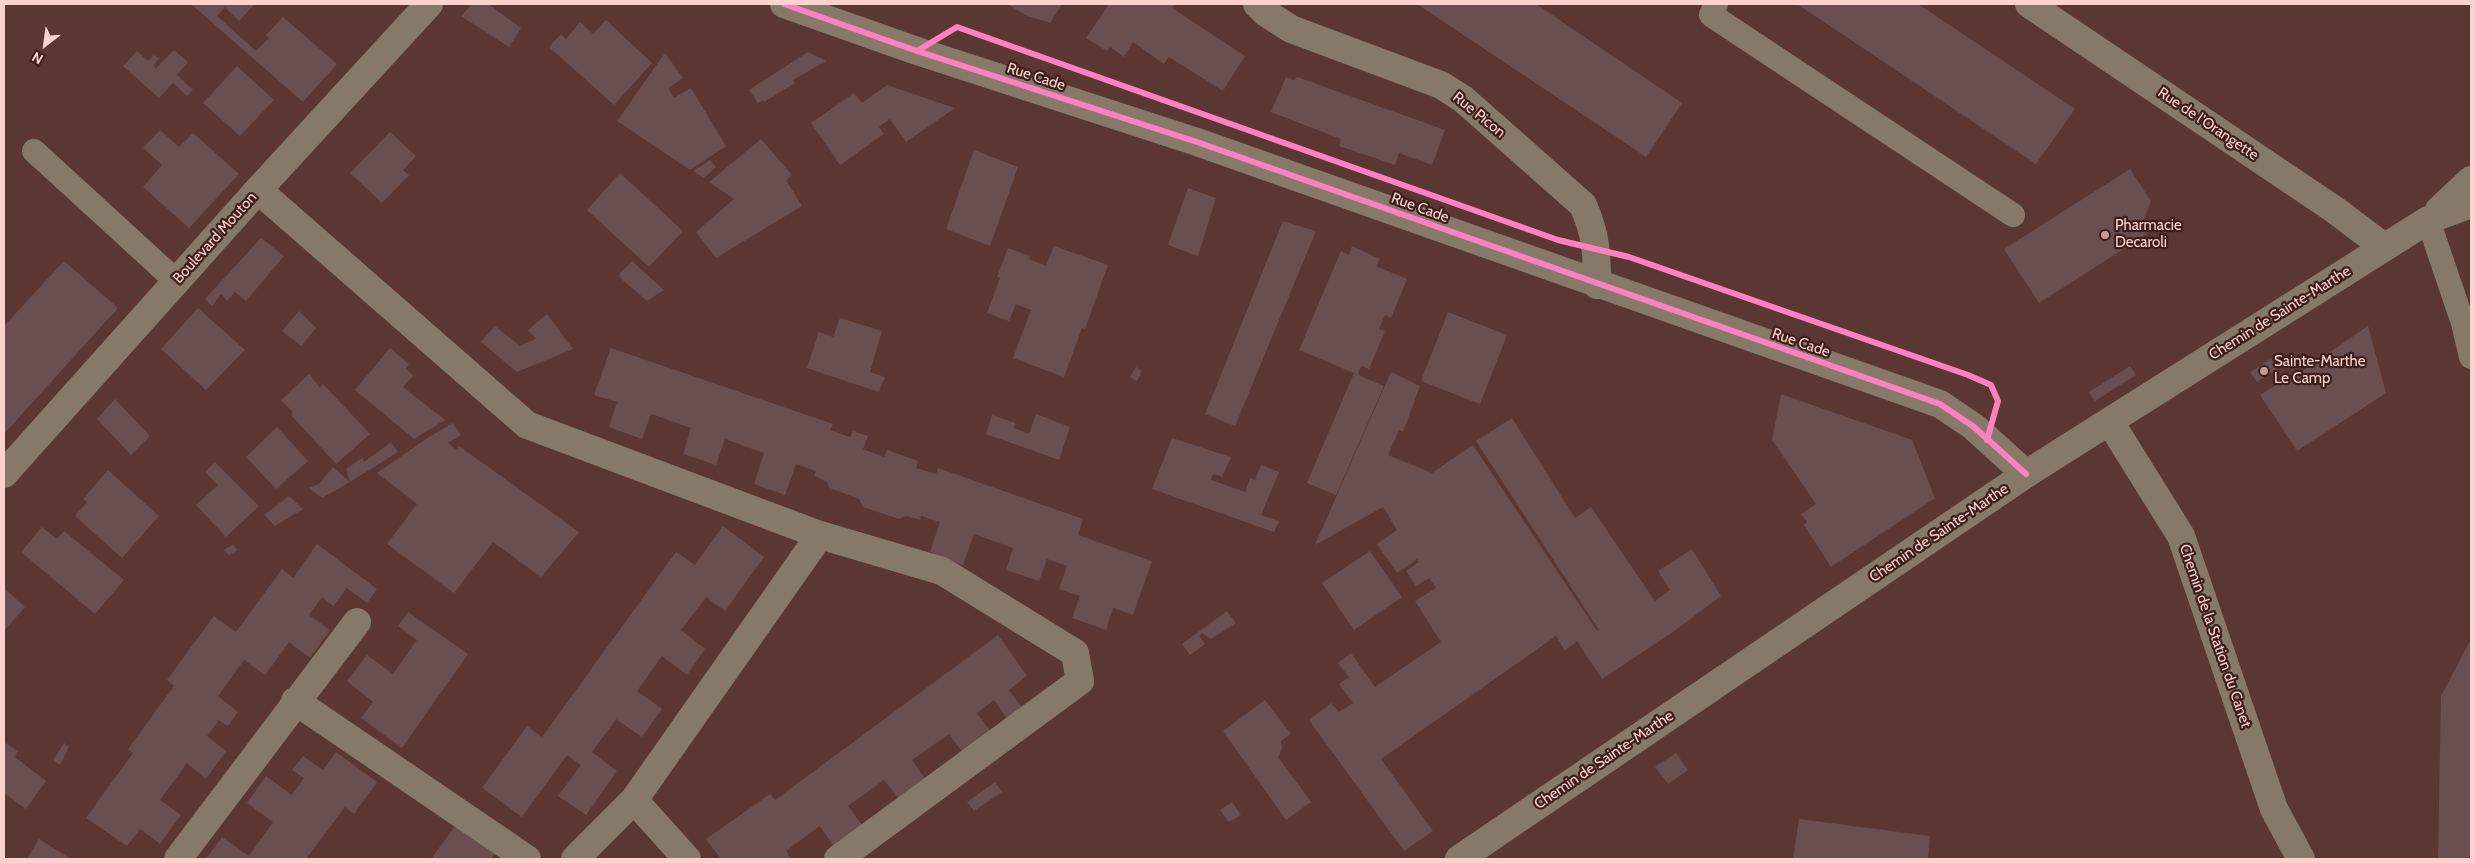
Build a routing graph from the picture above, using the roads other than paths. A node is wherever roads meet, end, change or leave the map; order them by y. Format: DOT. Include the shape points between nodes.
graph roads {
  1 [pos="429,4"];
  2 [pos="1257,4"];
  3 [pos="1716,4"];
  4 [pos="2029,4"];
  5 [pos="801,6"];
  6 [pos="34,151"];
  7 [pos="2471,180"];
  8 [pos="258,190"];
  9 [pos="2471,204"];
  10 [pos="2013,215"];
  11 [pos="2428,220"];
  12 [pos="2384,247"];
  13 [pos="176,282"];
  14 [pos="1597,285"];
  15 [pos="2471,358"];
  16 [pos="2110,422"];
  17 [pos="4,474"];
  18 [pos="2026,474"];
  19 [pos="820,535"];
  20 [pos="357,622"];
  21 [pos="295,701"];
  22 [pos="634,800"];
  23 [pos="178,859"];
  24 [pos="527,859"];
  25 [pos="575,859"];
  26 [pos="687,859"];
  27 [pos="838,859"];
  28 [pos="1459,859"];
  29 [pos="2301,859"];
  1 -- 8 [label="street, Boulevard Mouton"];
  2 -- 14 [label="street, Rue Picon" via="1291,29 1441,85 1463,100 1583,205 1593,226"];
  3 -- 10 [label="lane" via="1711,15"];
  4 -- 12 [label="street, Rue de l'Orangette" via="2335,210"];
  5 -- 14 [label="street, Rue Cade" via="916,52 1197,142"];
  6 -- 13 [label="lane"];
  7 -- 11 [label="street, Chemin de Sainte-Marthe"];
  8 -- 13 [label="street, Boulevard Mouton"];
  8 -- 19 [label="street" via="527,425"];
  9 -- 11 [label="street, Chemin de Sainte-Marthe"];
  11 -- 12 [label="street, Chemin de Sainte-Marthe"];
  11 -- 15 [label="lane" via="2463,323"];
  12 -- 16 [label="street, Chemin de Sainte-Marthe"];
  13 -- 17 [label="street, Boulevard Mouton"];
  14 -- 18 [label="street, Rue Cade" via="1940,404 1974,427"];
  16 -- 18 [label="street, Chemin de Sainte-Marthe"];
  16 -- 29 [label="street, Chemin de la Station du Canet" via="2181,536 2274,809"];
  18 -- 28 [label="street, Chemin de Sainte-Marthe"];
  19 -- 22 [label="street"];
  19 -- 27 [label="street" via="942,571 1075,653 1080,681"];
  20 -- 21 [label="street"];
  21 -- 23 [label="street"];
  21 -- 24 [label="street"];
  22 -- 25 [label="street"];
  22 -- 26 [label="street"];
}
